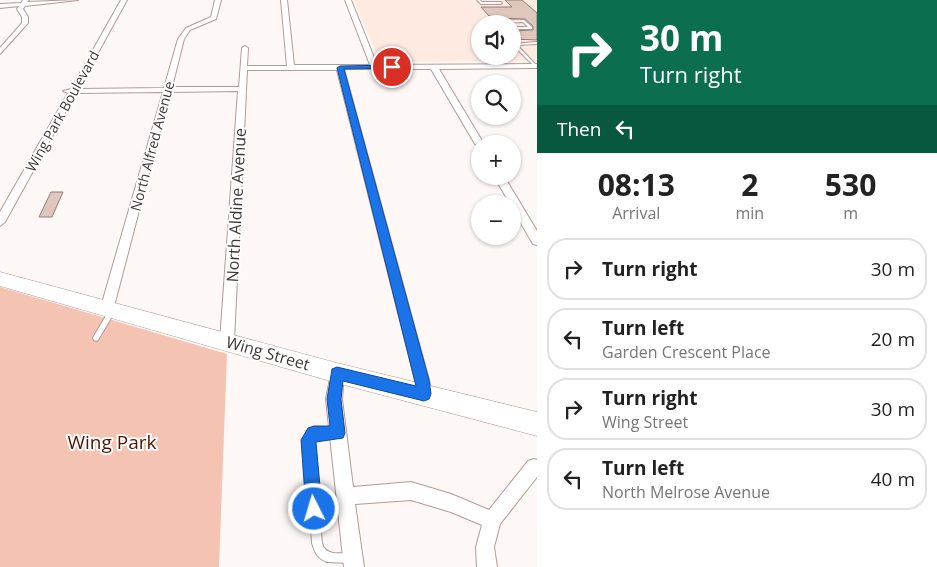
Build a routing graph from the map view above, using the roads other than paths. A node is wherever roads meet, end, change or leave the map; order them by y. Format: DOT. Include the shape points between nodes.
graph roads {
  1 [pos="75,0"];
  2 [pos="120,0"];
  3 [pos="124,0"];
  4 [pos="218,0"];
  5 [pos="284,0"];
  6 [pos="348,0"];
  7 [pos="478,0"];
  8 [pos="24,2"];
  9 [pos="501,3"];
  10 [pos="0,6"];
  11 [pos="521,22"];
  12 [pos="521,28"];
  13 [pos="521,43"];
  14 [pos="537,44"];
  15 [pos="245,48"];
  16 [pos="0,52"];
  17 [pos="521,52"];
  18 [pos="534,66"];
  19 [pos="374,67"];
  20 [pos="434,67"];
  21 [pos="244,68"];
  22 [pos="291,68"];
  23 [pos="340,68"];
  24 [pos="537,75"];
  25 [pos="242,89"];
  26 [pos="167,90"];
  27 [pos="71,91"];
  28 [pos="475,135"];
  29 [pos="504,185"];
  30 [pos="0,210"];
  31 [pos="0,222"];
  32 [pos="537,240"];
  33 [pos="0,279"];
  34 [pos="110,311"];
  35 [pos="96,338"];
  36 [pos="227,341"];
  37 [pos="337,373"];
  38 [pos="424,394"];
  39 [pos="537,424"];
  40 [pos="338,433"];
  41 [pos="534,467"];
  42 [pos="345,496"];
  43 [pos="492,520"];
  44 [pos="353,562"];
  45 [pos="487,567"];
  1 -- 8 [label="street"];
  2 -- 27 [label="street, Wing Park Boulevard"];
  3 -- 27 [label="street, Wing Park Boulevard"];
  4 -- 26 [label="street, North Alfred Avenue" via="214,18 192,27 182,36"];
  5 -- 22 [label="street"];
  6 -- 19 [label="street"];
  7 -- 9 [label="lane" via="481,3"];
  8 -- 10 [label="street"];
  8 -- 16 [label="street" via="20,9 25,23"];
  11 -- 12 [label="lane" via="531,28"];
  13 -- 14 [label="lane"];
  15 -- 21 [label="street, North Aldine Avenue"];
  17 -- 18 [label="lane"];
  18 -- 20 [label="street"];
  18 -- 24 [label="street"];
  19 -- 20 [label="street"];
  19 -- 23 [label="street"];
  20 -- 28 [label="street"];
  21 -- 22 [label="street"];
  21 -- 25 [label="street, North Aldine Avenue"];
  22 -- 23 [label="street"];
  23 -- 38 [label="street"];
  25 -- 26 [label="street"];
  25 -- 36 [label="street, North Aldine Avenue"];
  26 -- 27 [label="street"];
  26 -- 34 [label="street, North Alfred Avenue"];
  27 -- 30 [label="street, Wing Park Boulevard"];
  27 -- 31 [label="street, Wing Park Boulevard"];
  29 -- 32 [label="street"];
  33 -- 34 [label="street, Wing Street"];
  34 -- 35 [label="lane"];
  34 -- 36 [label="street, Wing Street"];
  36 -- 37 [label="street, Wing Street"];
  37 -- 38 [label="street, Wing Street"];
  37 -- 40 [label="street" via="334,399"];
  38 -- 39 [label="street, Wing Street"];
  40 -- 42 [label="street"];
  40 -- 44 [label="lane" via="314,434 309,440 317,543 319,551 327,558"];
  41 -- 43 [label="street"];
  42 -- 43 [label="street" via="411,491"];
  42 -- 44 [label="street"];
  43 -- 45 [label="street" via="484,547"];
}
